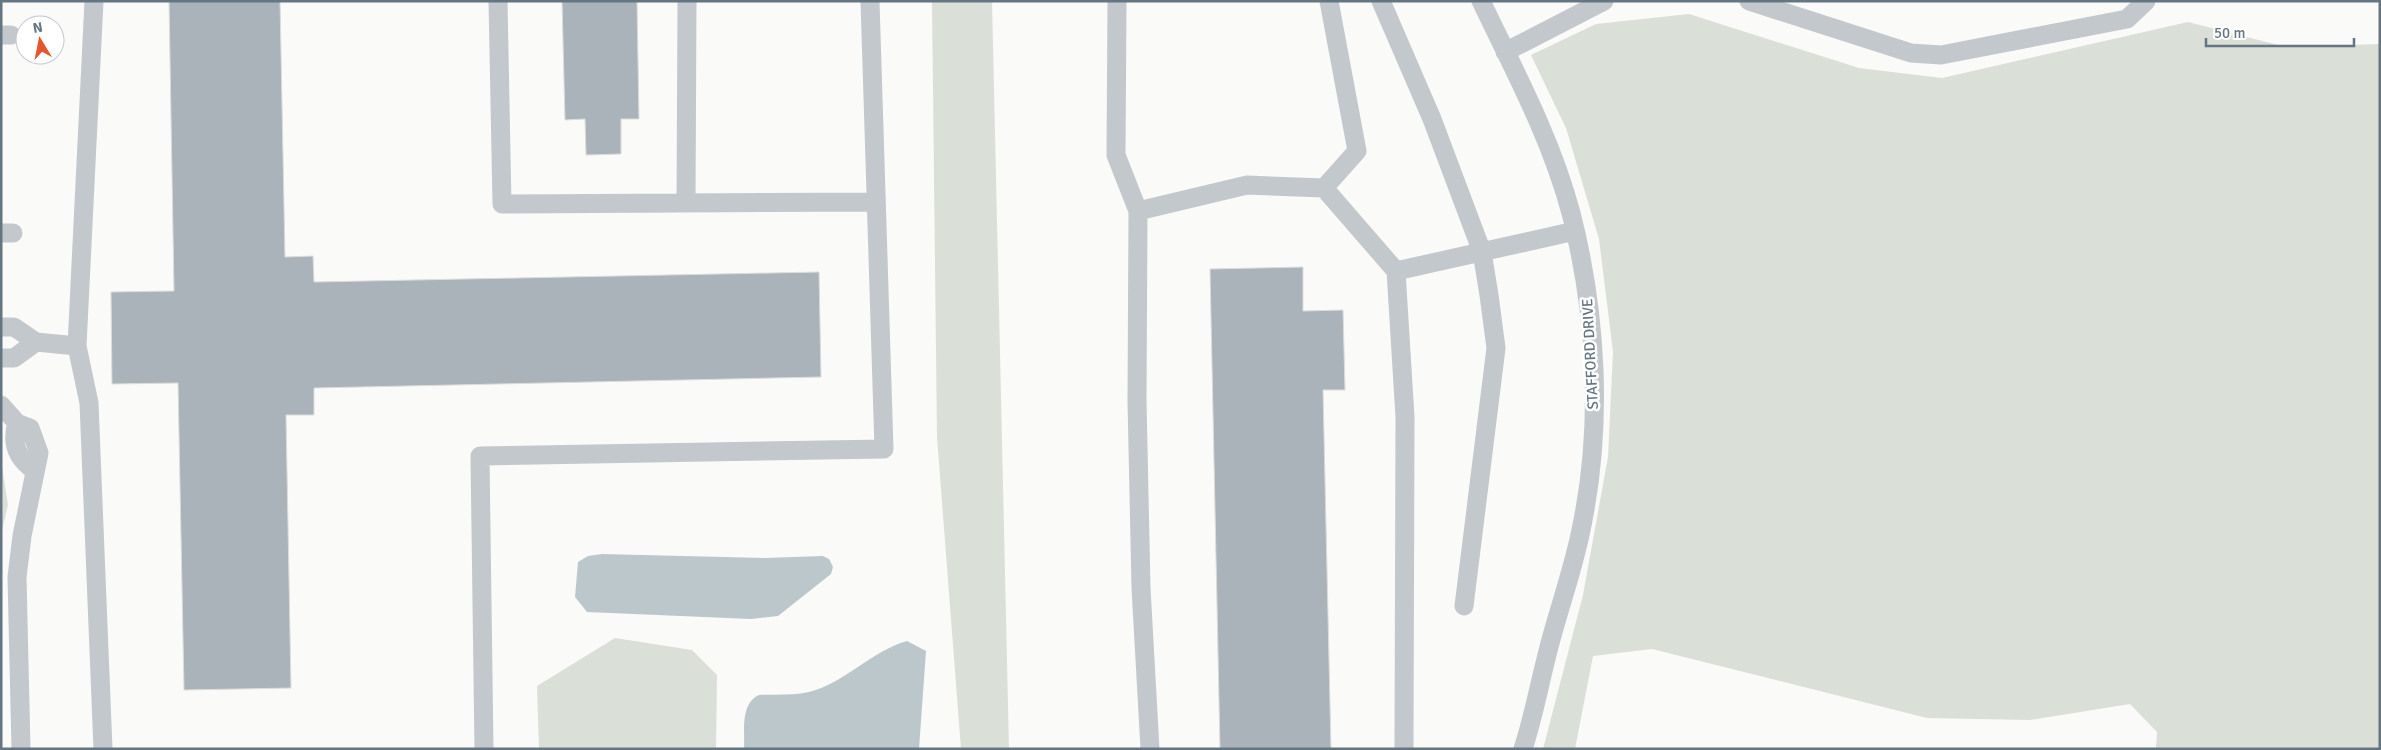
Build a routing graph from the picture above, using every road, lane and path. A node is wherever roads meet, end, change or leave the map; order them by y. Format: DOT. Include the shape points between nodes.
graph roads {
  1 [pos="94,1"];
  2 [pos="498,1"];
  3 [pos="687,1"];
  4 [pos="870,1"];
  5 [pos="1117,1"];
  6 [pos="1329,1"];
  7 [pos="1382,1"];
  8 [pos="1481,1"];
  9 [pos="1604,1"];
  10 [pos="1749,1"];
  11 [pos="2146,1"];
  12 [pos="1506,52"];
  13 [pos="1324,188"];
  14 [pos="876,202"];
  15 [pos="686,203"];
  16 [pos="1138,211"];
  17 [pos="1574,231"];
  18 [pos="1482,252"];
  19 [pos="1396,271"];
  20 [pos="1,327"];
  21 [pos="36,342"];
  22 [pos="77,346"];
  23 [pos="1,358"];
  24 [pos="1,405"];
  25 [pos="1464,606"];
  26 [pos="21,749"];
  27 [pos="103,749"];
  28 [pos="484,749"];
  29 [pos="1150,749"];
  30 [pos="1404,749"];
  31 [pos="1523,749"];
  1 -- 22 [label="street"];
  2 -- 15 [label="street" via="502,204"];
  3 -- 15 [label="street"];
  4 -- 14 [label="street"];
  5 -- 16 [label="street" via="1116,155"];
  6 -- 13 [label="street" via="1357,152"];
  7 -- 18 [label="street"];
  8 -- 12 [label="street, STAFFORD DRIVE"];
  9 -- 12 [label="street"];
  10 -- 11 [label="street" via="1911,53 1941,55 2126,19"];
  12 -- 17 [label="street, STAFFORD DRIVE" via="1556,165"];
  13 -- 16 [label="street" via="1247,186"];
  13 -- 19 [label="street"];
  14 -- 15 [label="street"];
  14 -- 28 [label="street" via="884,449 480,456"];
  16 -- 29 [label="street" via="1140,588"];
  17 -- 18 [label="street"];
  17 -- 31 [label="street, STAFFORD DRIVE" via="1585,278 1592,342 1594,401 1587,495 1570,575"];
  18 -- 19 [label="street"];
  18 -- 25 [label="street" via="1496,348"];
  19 -- 30 [label="street" via="1405,418"];
  20 -- 21 [label="street" via="14,327"];
  21 -- 22 [label="street"];
  21 -- 23 [label="street" via="14,358"];
  22 -- 27 [label="street" via="89,403"];
  24 -- 26 [label="street" via="17,423 13,436 22,462 34,470 17,577"];
}
